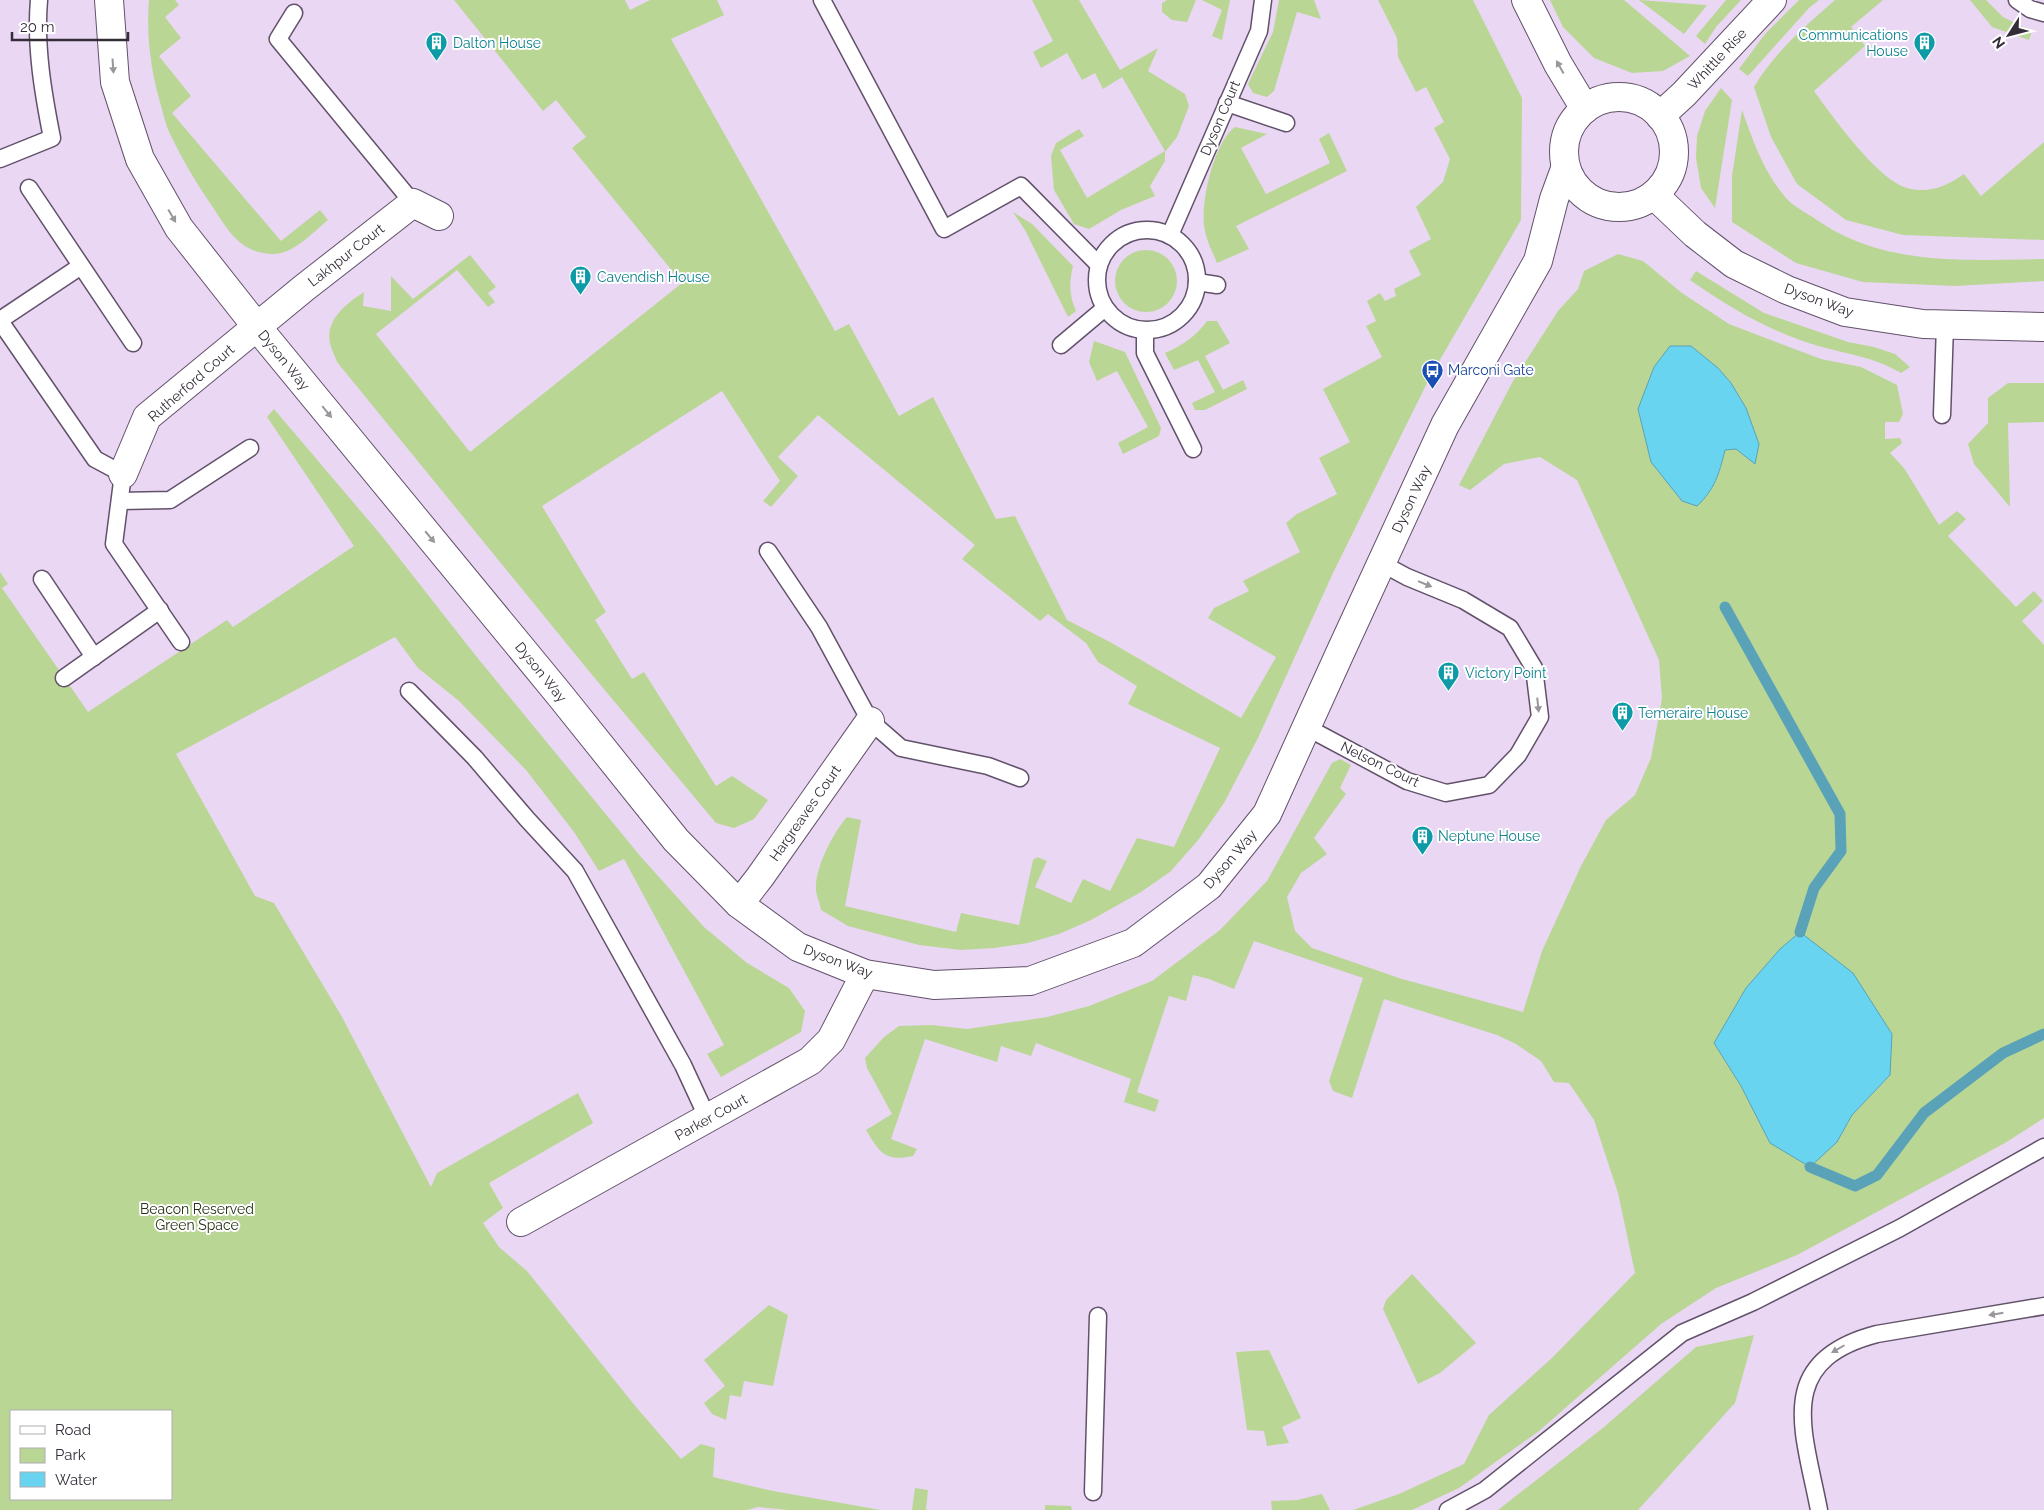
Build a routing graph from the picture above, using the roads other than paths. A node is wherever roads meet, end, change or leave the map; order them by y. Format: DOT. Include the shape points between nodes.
graph roads {
  1 [pos="39,0"];
  2 [pos="109,0"];
  3 [pos="822,0"];
  4 [pos="1263,0"];
  5 [pos="1526,0"];
  6 [pos="1772,0"];
  7 [pos="2017,0"];
  8 [pos="294,13"];
  9 [pos="2044,13"];
  10 [pos="1227,103"];
  11 [pos="1585,109"];
  12 [pos="1660,116"];
  13 [pos="1286,123"];
  14 [pos="0,159"];
  15 [pos="1565,169"];
  16 [pos="29,188"];
  17 [pos="1654,195"];
  18 [pos="413,203"];
  19 [pos="439,216"];
  20 [pos="1170,235"];
  21 [pos="1098,264"];
  22 [pos="81,266"];
  23 [pos="1197,282"];
  24 [pos="1218,285"];
  25 [pos="1105,308"];
  26 [pos="0,321"];
  27 [pos="1945,325"];
  28 [pos="257,327"];
  29 [pos="2044,327"];
  30 [pos="1145,331"];
  31 [pos="133,343"];
  32 [pos="1061,345"];
  33 [pos="1942,415"];
  34 [pos="250,448"];
  35 [pos="1193,449"];
  36 [pos="123,474"];
  37 [pos="120,501"];
  38 [pos="768,551"];
  39 [pos="1381,564"];
  40 [pos="42,579"];
  41 [pos="160,610"];
  42 [pos="181,642"];
  43 [pos="94,656"];
  44 [pos="64,678"];
  45 [pos="409,691"];
  46 [pos="870,720"];
  47 [pos="1306,727"];
  48 [pos="1020,778"];
  49 [pos="739,904"];
  50 [pos="865,974"];
  51 [pos="708,1119"];
  52 [pos="2044,1147"];
  53 [pos="521,1222"];
  54 [pos="2044,1306"];
  55 [pos="1098,1316"];
  56 [pos="1093,1492"];
  57 [pos="1448,1510"];
  58 [pos="1819,1510"];
  1 -- 14 [label="lane" via="37,18 42,84 52,138"];
  2 -- 28 [label="street, Dyson Way, one-way" via="115,82 140,159 179,228"];
  3 -- 21 [label="lane" via="944,229 1021,186"];
  4 -- 10 [label="lane, Dyson Court" via="1259,31"];
  11 -- 5 [label="street, one-way"];
  6 -- 12 [label="street, Whittle Rise"];
  7 -- 9 [label="lane"];
  8 -- 18 [label="lane" via="278,38"];
  10 -- 13 [label="lane"];
  10 -- 20 [label="lane, Dyson Court"];
  11 -- 12 [label="street" via="1616,97 1632,99"];
  11 -- 15 [label="street" via="1566,136 1563,152"];
  12 -- 17 [label="street" via="1669,131 1672,165 1666,182"];
  15 -- 17 [label="street" via="1572,181 1597,204 1627,207"];
  15 -- 39 [label="street, Dyson Way" via="1538,261 1445,425"];
  16 -- 22 [label="lane"];
  17 -- 27 [label="street, Dyson Way" via="1695,234 1734,264 1787,290 1844,312"];
  18 -- 19 [label="street"];
  18 -- 28 [label="street, Lakhpur Court"];
  20 -- 21 [label="lane" via="1154,230 1136,231 1120,237 1107,248"];
  20 -- 23 [label="lane" via="1182,243 1190,255 1196,268"];
  21 -- 25 [label="lane" via="1098,295"];
  22 -- 26 [label="lane"];
  22 -- 31 [label="lane"];
  23 -- 24 [label="lane"];
  23 -- 30 [label="lane" via="1187,311 1161,329"];
  25 -- 30 [label="lane" via="1116,320 1130,328"];
  25 -- 32 [label="lane"];
  26 -- 36 [label="lane" via="95,459"];
  27 -- 29 [label="street, Dyson Way"];
  27 -- 33 [label="lane"];
  28 -- 36 [label="street, Rutherford Court" via="147,417"];
  28 -- 49 [label="street, Dyson Way, one-way" via="676,840"];
  30 -- 35 [label="lane" via="1145,353"];
  34 -- 37 [label="lane" via="170,500"];
  36 -- 37 [label="lane"];
  37 -- 41 [label="lane" via="114,544"];
  38 -- 46 [label="lane" via="819,627"];
  39 -- 47 [label="street, Dyson Way"];
  39 -- 47 [label="lane, Nelson Court, one-way" via="1463,600 1510,628 1534,668 1540,717 1518,755 1489,784 1446,793 1407,781"];
  40 -- 43 [label="lane"];
  41 -- 42 [label="lane"];
  41 -- 43 [label="lane"];
  43 -- 44 [label="lane"];
  45 -- 51 [label="lane" via="475,758 575,871 683,1065"];
  46 -- 48 [label="lane" via="901,748 988,766"];
  46 -- 49 [label="street, Hargreaves Court"];
  47 -- 50 [label="street, Dyson Way" via="1267,814 1209,886 1133,943 1030,981 934,985"];
  49 -- 50 [label="street, Dyson Way" via="798,947"];
  50 -- 51 [label="street, Parker Court" via="831,1040 810,1061"];
  51 -- 53 [label="street, Parker Court"];
  52 -- 57 [label="lane" via="1900,1228 1753,1302 1682,1333 1484,1490"];
  54 -- 58 [label="lane, one-way" via="1877,1334 1854,1340 1827,1355 1814,1369 1803,1398 1802,1417"];
  55 -- 56 [label="lane"];
}
